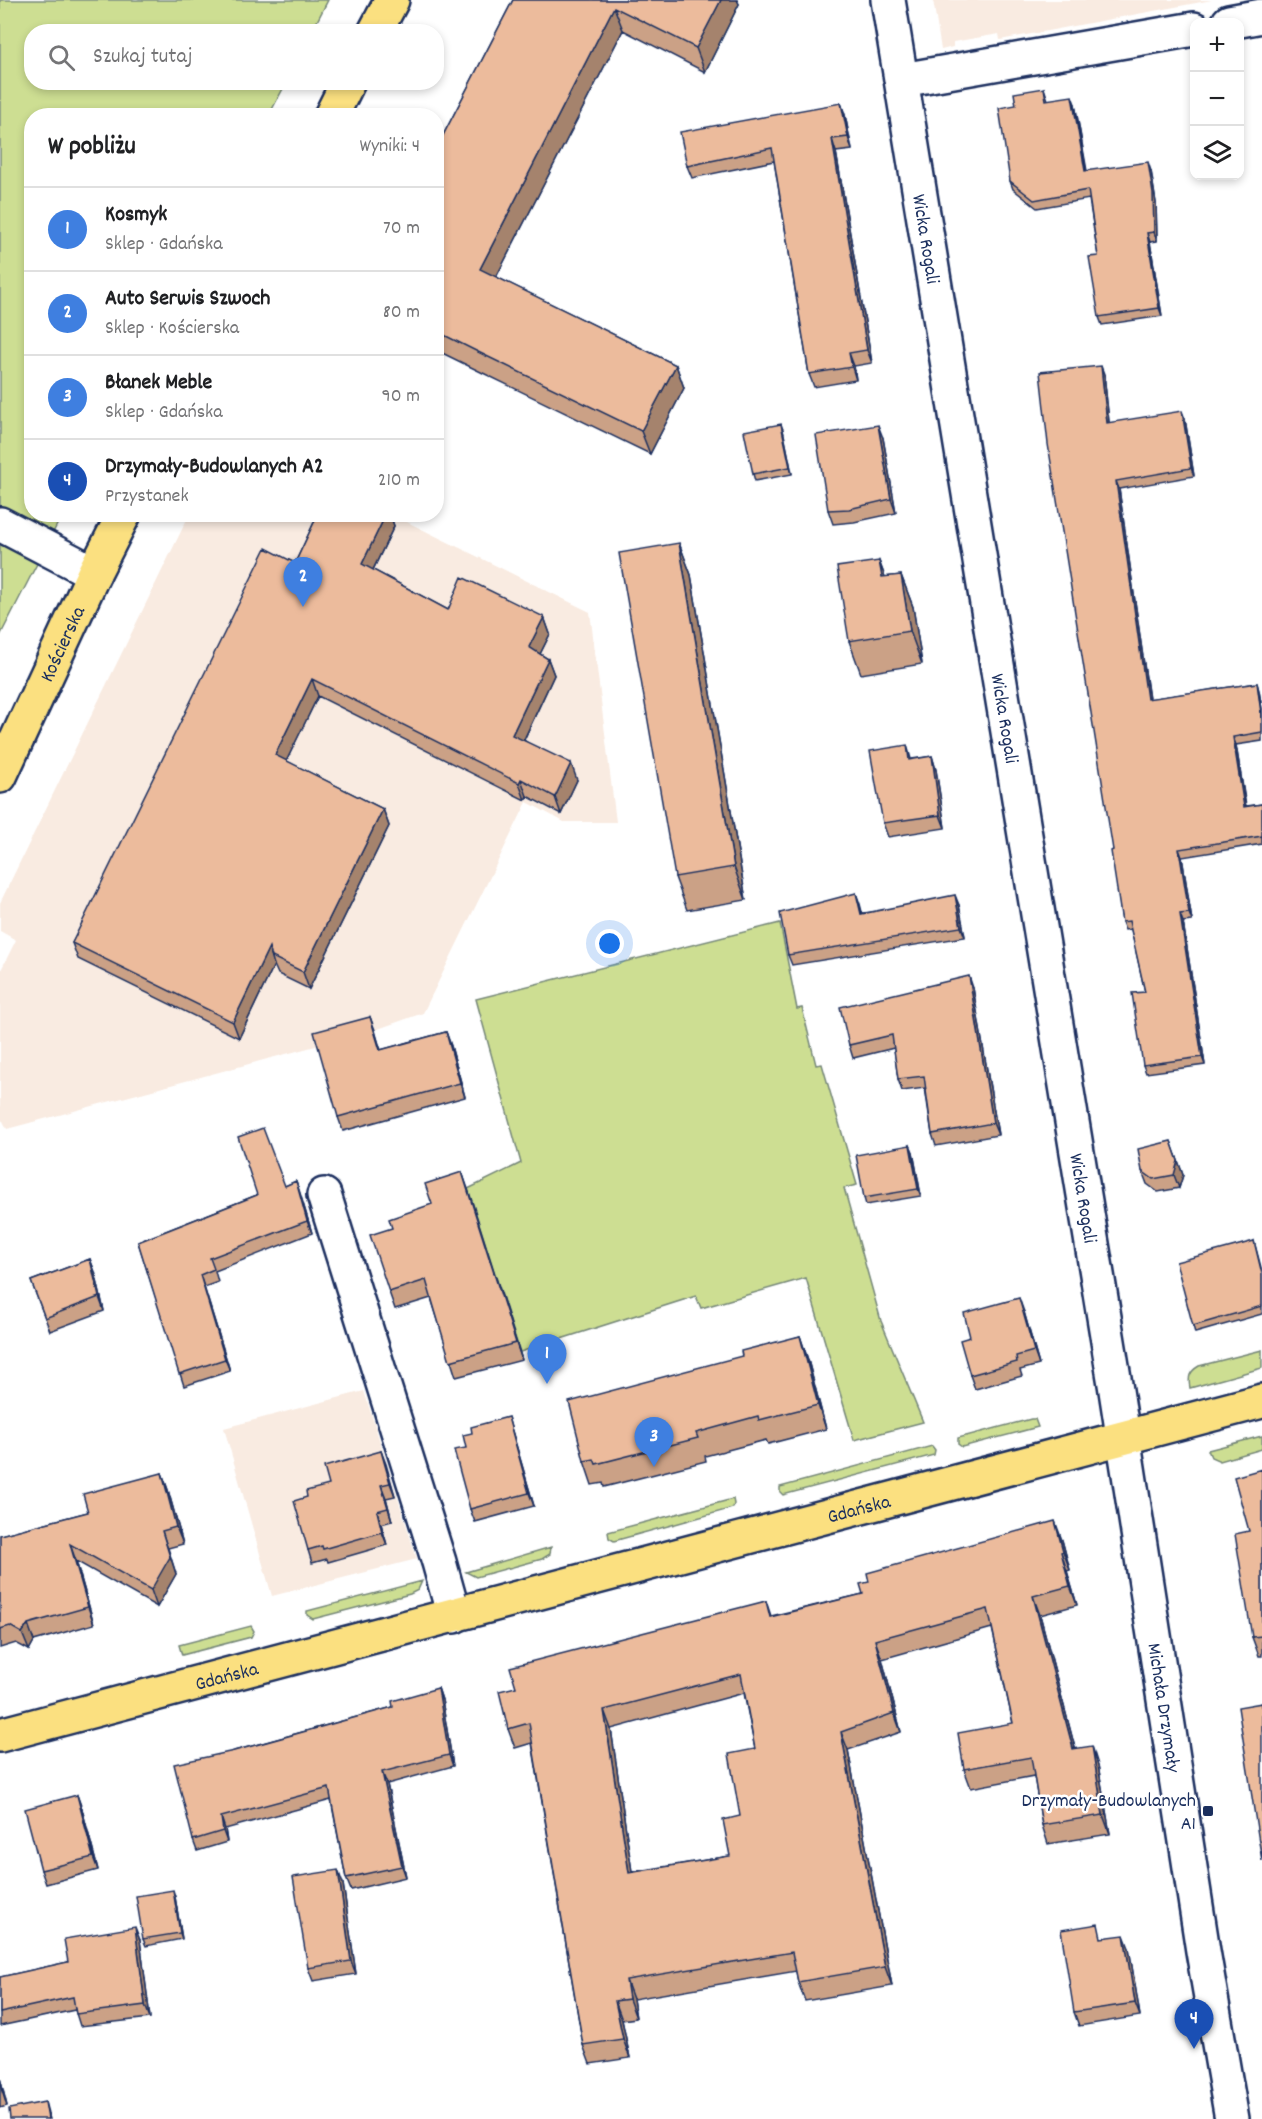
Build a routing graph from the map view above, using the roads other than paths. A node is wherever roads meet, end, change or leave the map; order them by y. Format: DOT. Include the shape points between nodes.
graph roads {
  1 [pos="392,0"];
  2 [pos="888,0"];
  3 [pos="1262,16"];
  4 [pos="1244,19"];
  5 [pos="379,24"];
  6 [pos="1190,30"];
  7 [pos="902,80"];
  8 [pos="344,90"];
  9 [pos="335,108"];
  10 [pos="120,522"];
  11 [pos="0,524"];
  12 [pos="94,573"];
  13 [pos="0,776"];
  14 [pos="324,1195"];
  15 [pos="1262,1401"];
  16 [pos="1123,1437"];
  17 [pos="454,1616"];
  18 [pos="0,1735"];
  19 [pos="1232,2119"];
  1 -- 5 [label="main road"];
  2 -- 7 [label="street, Wicka Rogali"];
  3 -- 4 [label="street"];
  6 -- 7 [label="street"];
  7 -- 16 [label="street, Wicka Rogali"];
  8 -- 9 [label="main road"];
  10 -- 12 [label="main road, Kościerska"];
  11 -- 12 [label="street"];
  12 -- 13 [label="main road, Kościerska"];
  14 -- 17 [label="street"];
  15 -- 16 [label="main road, Gdańska"];
  16 -- 17 [label="main road, Gdańska"];
  16 -- 19 [label="street, Michała Drzymały"];
  17 -- 18 [label="main road, Gdańska"];
}
